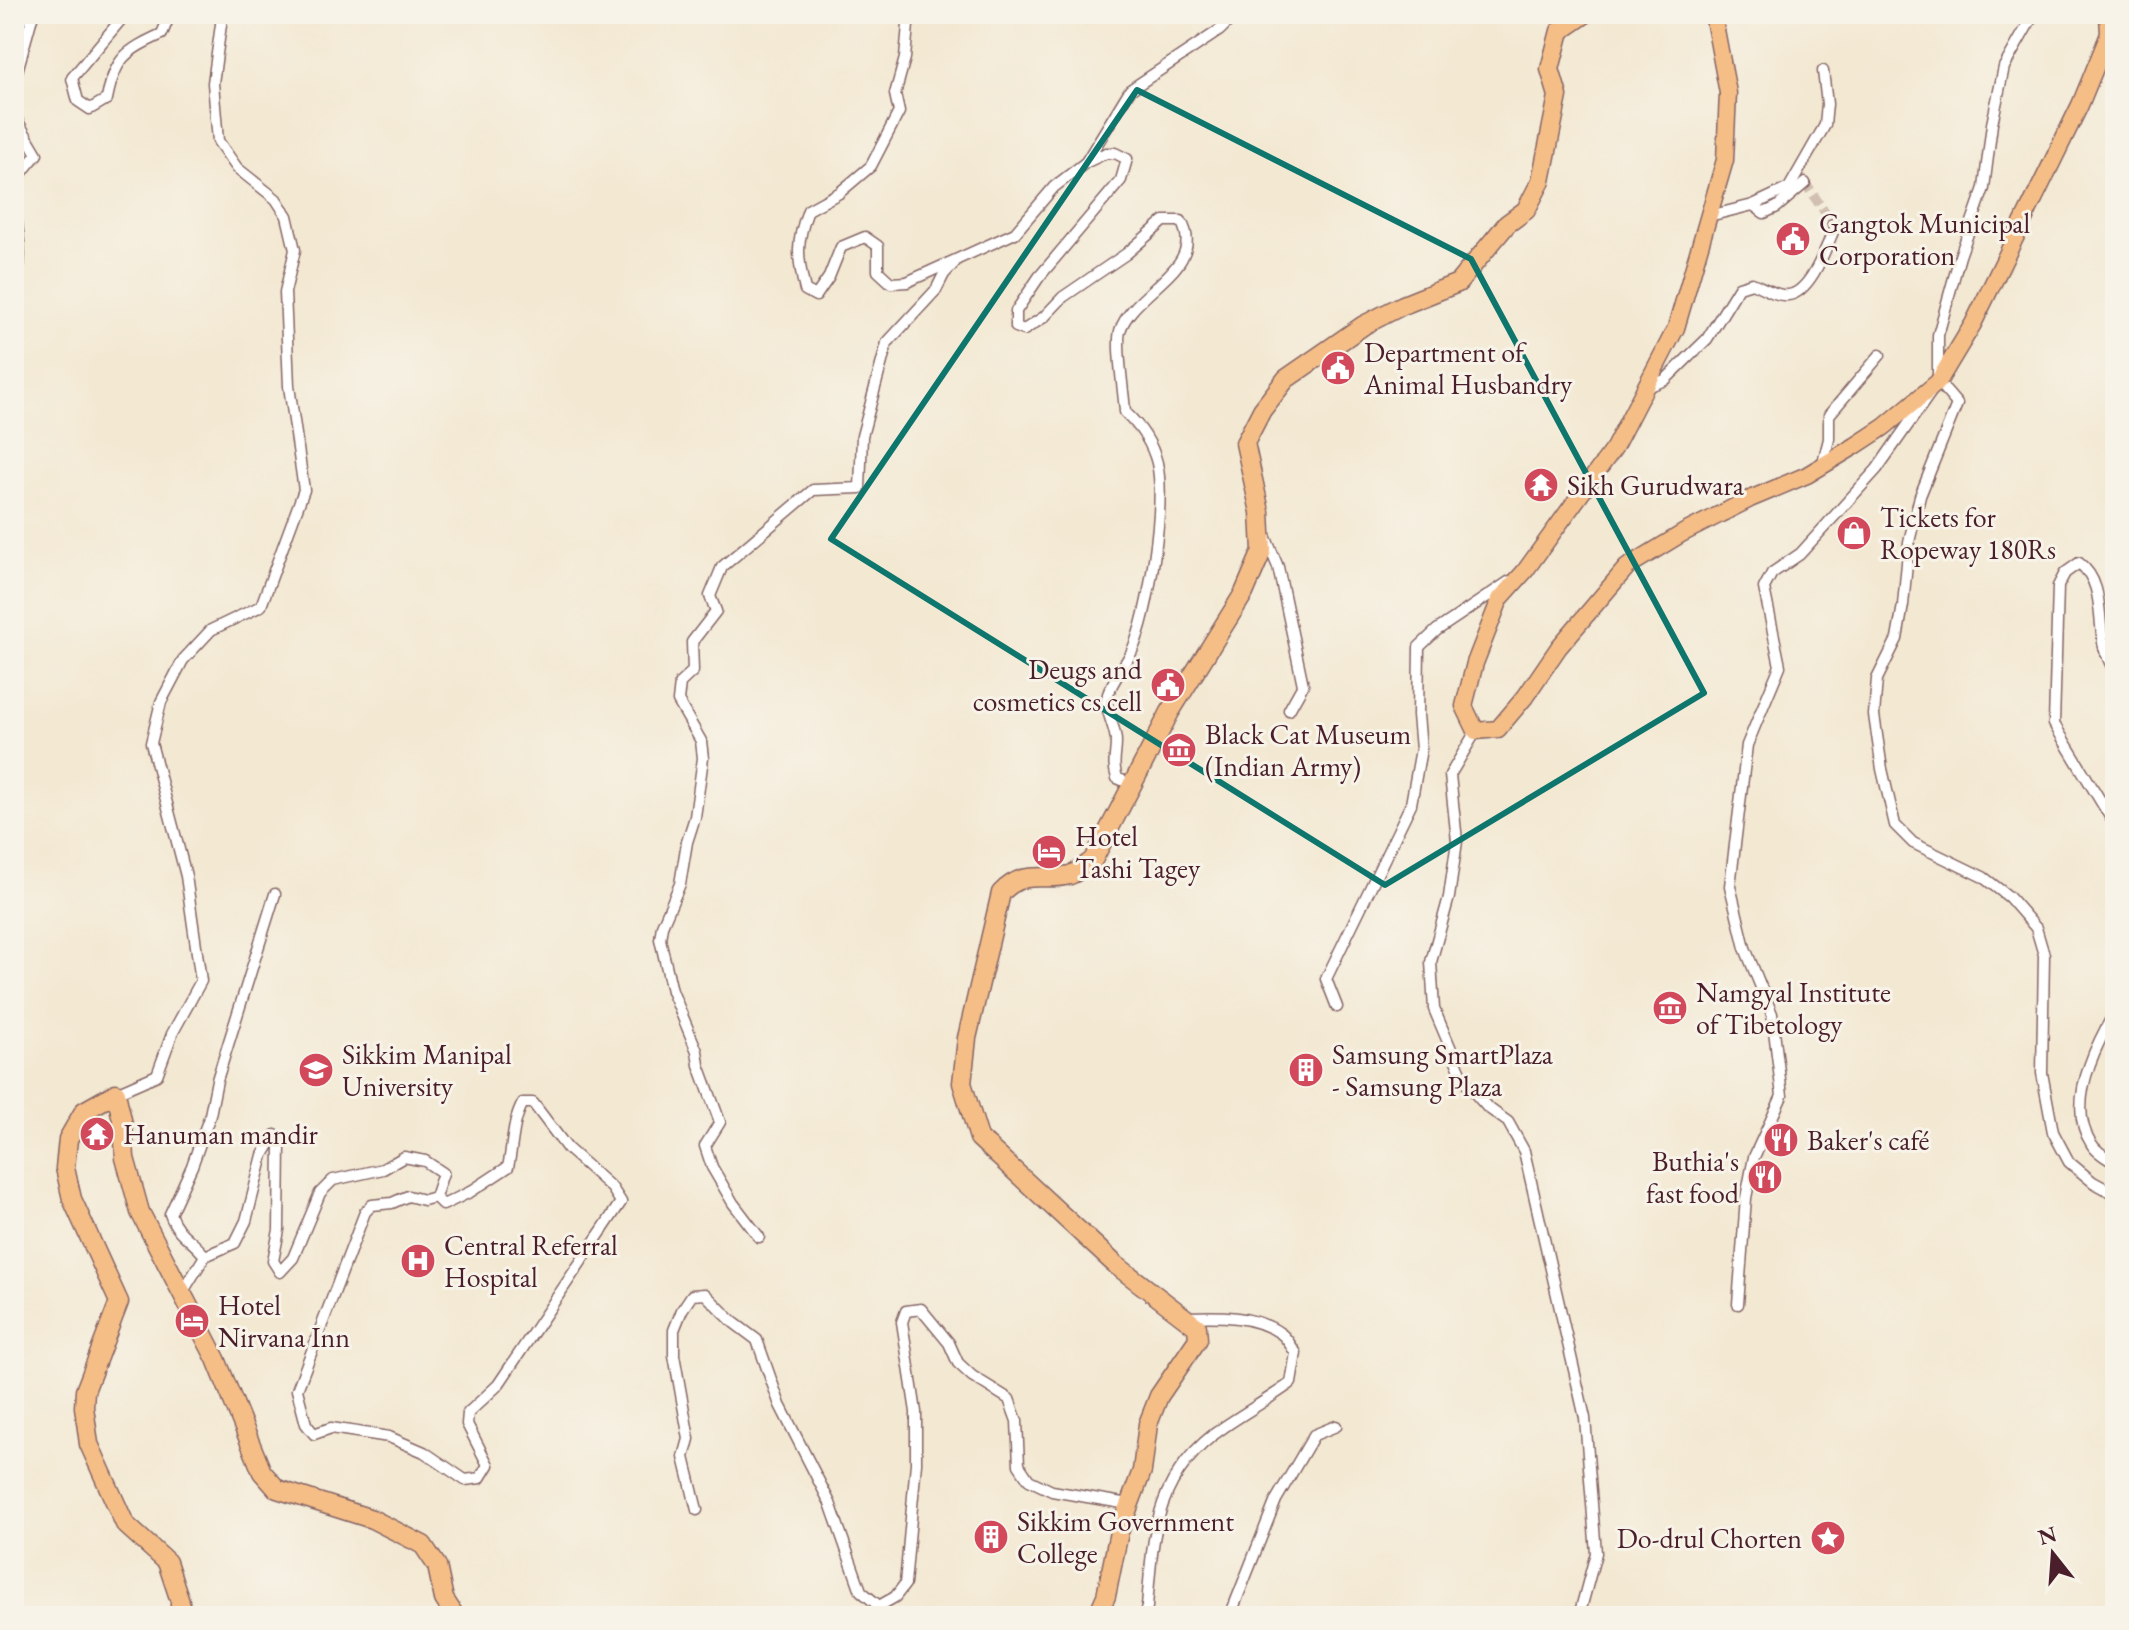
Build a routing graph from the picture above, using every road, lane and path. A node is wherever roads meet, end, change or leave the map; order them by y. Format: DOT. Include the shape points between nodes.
graph roads {
  1 [pos="33,14"];
  2 [pos="123,14"];
  3 [pos="170,14"];
  4 [pos="220,14"];
  5 [pos="909,14"];
  6 [pos="1236,14"];
  7 [pos="1585,14"];
  8 [pos="1713,14"];
  9 [pos="2034,14"];
  10 [pos="2108,14"];
  11 [pos="1823,71"];
  12 [pos="14,82"];
  13 [pos="14,115"];
  14 [pos="1085,163"];
  15 [pos="1805,183"];
  16 [pos="1753,205"];
  17 [pos="1709,216"];
  18 [pos="1833,224"];
  19 [pos="959,258"];
  20 [pos="14,282"];
  21 [pos="1880,355"];
  22 [pos="1938,382"];
  23 [pos="1645,388"];
  24 [pos="1822,466"];
  25 [pos="1261,525"];
  26 [pos="1525,571"];
  27 [pos="2115,672"];
  28 [pos="1289,710"];
  29 [pos="1476,731"];
  30 [pos="1131,784"];
  31 [pos="2115,825"];
  32 [pos="275,894"];
  33 [pos="1337,1007"];
  34 [pos="2115,1012"];
  35 [pos="116,1093"];
  36 [pos="2115,1163"];
  37 [pos="2115,1194"];
  38 [pos="435,1197"];
  39 [pos="759,1237"];
  40 [pos="205,1256"];
  41 [pos="182,1293"];
  42 [pos="1738,1304"];
  43 [pos="1185,1317"];
  44 [pos="1336,1426"];
  45 [pos="1128,1504"];
  46 [pos="697,1510"];
  47 [pos="180,1616"];
  48 [pos="455,1616"];
  49 [pos="1097,1616"];
  50 [pos="1144,1616"];
  51 [pos="1230,1616"];
  52 [pos="1579,1616"];
  1 -- 12 [label="street"];
  2 -- 3 [label="street" via="72,78 78,101 90,109 107,99 119,60 162,34"];
  4 -- 35 [label="street" via="213,83 218,141 237,168 276,199 287,216 295,250 285,292 289,386 304,490 261,606 211,630 183,660 161,702 151,743 186,876 201,981 157,1075"];
  5 -- 19 [label="street" via="895,94 899,112 871,166 808,210 797,239 799,267 805,290 816,296 841,247 865,237 878,246 878,271 891,283 907,282"];
  6 -- 14 [label="street" via="1130,90"];
  7 -- 25 [label="highway" via="1560,31 1550,69 1558,96 1541,181 1526,210 1507,224 1458,283 1364,325 1286,379 1262,410 1245,443"];
  8 -- 17 [label="main road" via="1728,93 1725,160"];
  9 -- 22 [label="street" via="2004,67 1984,188 1938,335"];
  10 -- 22 [label="main road" via="2109,34 2080,105 1973,324"];
  11 -- 16 [label="street" via="1825,125 1789,188"];
  13 -- 20 [label="street" via="37,154 18,179"];
  14 -- 19 [label="street" via="1054,187 1015,233"];
  14 -- 30 [label="street" via="1106,153 1127,159 1121,180 1016,311 1016,327 1024,330 1044,317 1164,221 1181,221 1188,233 1185,253 1127,315 1119,334 1125,412 1151,448 1160,498 1143,614 1132,650 1107,696 1116,740 1112,762 1117,778"];
  15 -- 16 [label="street" via="1764,213"];
  16 -- 17 [label="street"];
  17 -- 23 [label="main road" via="1676,328"];
  18 -- 23 [label="street" via="1810,280 1796,293 1786,296 1752,283 1739,287 1707,339 1665,380"];
  19 -- 39 [label="street" via="887,343 862,436 860,488 813,490 722,567 710,596 716,611 692,642 693,671 680,683 678,701 701,741 703,758 680,884 660,939 672,991 720,1122 705,1146 733,1203"];
  21 -- 24 [label="street" via="1829,415"];
  22 -- 24 [label="main road" via="1884,427"];
  22 -- 37 [label="street" via="1957,404 1920,496 1897,639 1877,679 1874,715 1882,769 1895,825 1913,843 1983,877 2036,928 2044,955 2042,1073 2053,1132 2069,1162"];
  22 -- 42 [label="street" via="1877,469 1800,554 1772,573 1764,588 1780,666 1747,745 1730,886 1745,948 1772,1014 1782,1096 1754,1157"];
  23 -- 26 [label="main road" via="1614,448"];
  24 -- 29 [label="main road" via="1683,533 1627,567 1498,729"];
  25 -- 28 [label="street" via="1278,567 1303,685"];
  25 -- 30 [label="highway" via="1262,551 1244,593"];
  26 -- 29 [label="main road" via="1500,599 1475,663 1464,706"];
  26 -- 33 [label="street" via="1419,647 1421,749 1411,804 1326,979"];
  27 -- 31 [label="street" via="2103,645 2096,590 2089,570 2079,563 2058,586 2054,724"];
  29 -- 52 [label="street" via="1450,775 1457,841 1431,962 1434,1009 1465,1082 1508,1122 1524,1151 1585,1418 1596,1553"];
  30 -- 43 [label="highway" via="1093,860 1073,874 1013,881 1001,893 967,1038 962,1083 979,1138 1116,1265"];
  32 -- 40 [label="street" via="210,1115 170,1214 176,1231"];
  34 -- 36 [label="street" via="2083,1084 2090,1142"];
  35 -- 41 [label="highway" via="125,1158 140,1212"];
  35 -- 47 [label="highway" via="84,1111 68,1139 65,1168 72,1199 119,1302 85,1391 84,1407 89,1444 109,1493 125,1524 167,1562"];
  38 -- 38 [label="street" via="408,1196 372,1205 365,1212 297,1390 314,1434 331,1428 389,1437 424,1452 465,1480 480,1478 488,1465 467,1424 468,1413 498,1385 621,1202 567,1148 533,1103 523,1103 516,1116 508,1167 443,1205"];
  38 -- 40 [label="street" via="443,1173 425,1161 404,1157 383,1169 333,1180 320,1193 293,1258 280,1272 273,1261 279,1230 280,1144 275,1135 263,1155 235,1243"];
  40 -- 41 [label="street"];
  41 -- 48 [label="highway" via="216,1359 262,1472 277,1489 372,1519 423,1545 437,1566 444,1599"];
  43 -- 45 [label="highway" via="1197,1327 1198,1339 1159,1396 1148,1424 1142,1471"];
  43 -- 50 [label="street" via="1253,1321 1282,1334 1296,1353 1291,1383 1188,1456 1166,1491 1152,1539"];
  44 -- 51 [label="street" via="1314,1435 1276,1500"];
  45 -- 46 [label="street" via="1052,1491 1029,1480 1019,1465 1017,1421 1009,1399 958,1363 921,1309 906,1311 902,1322 916,1412 916,1463 905,1584 879,1606 861,1591 830,1503 780,1405 757,1340 705,1294 692,1295 674,1330 689,1439 684,1457"];
  45 -- 49 [label="highway"];
}
